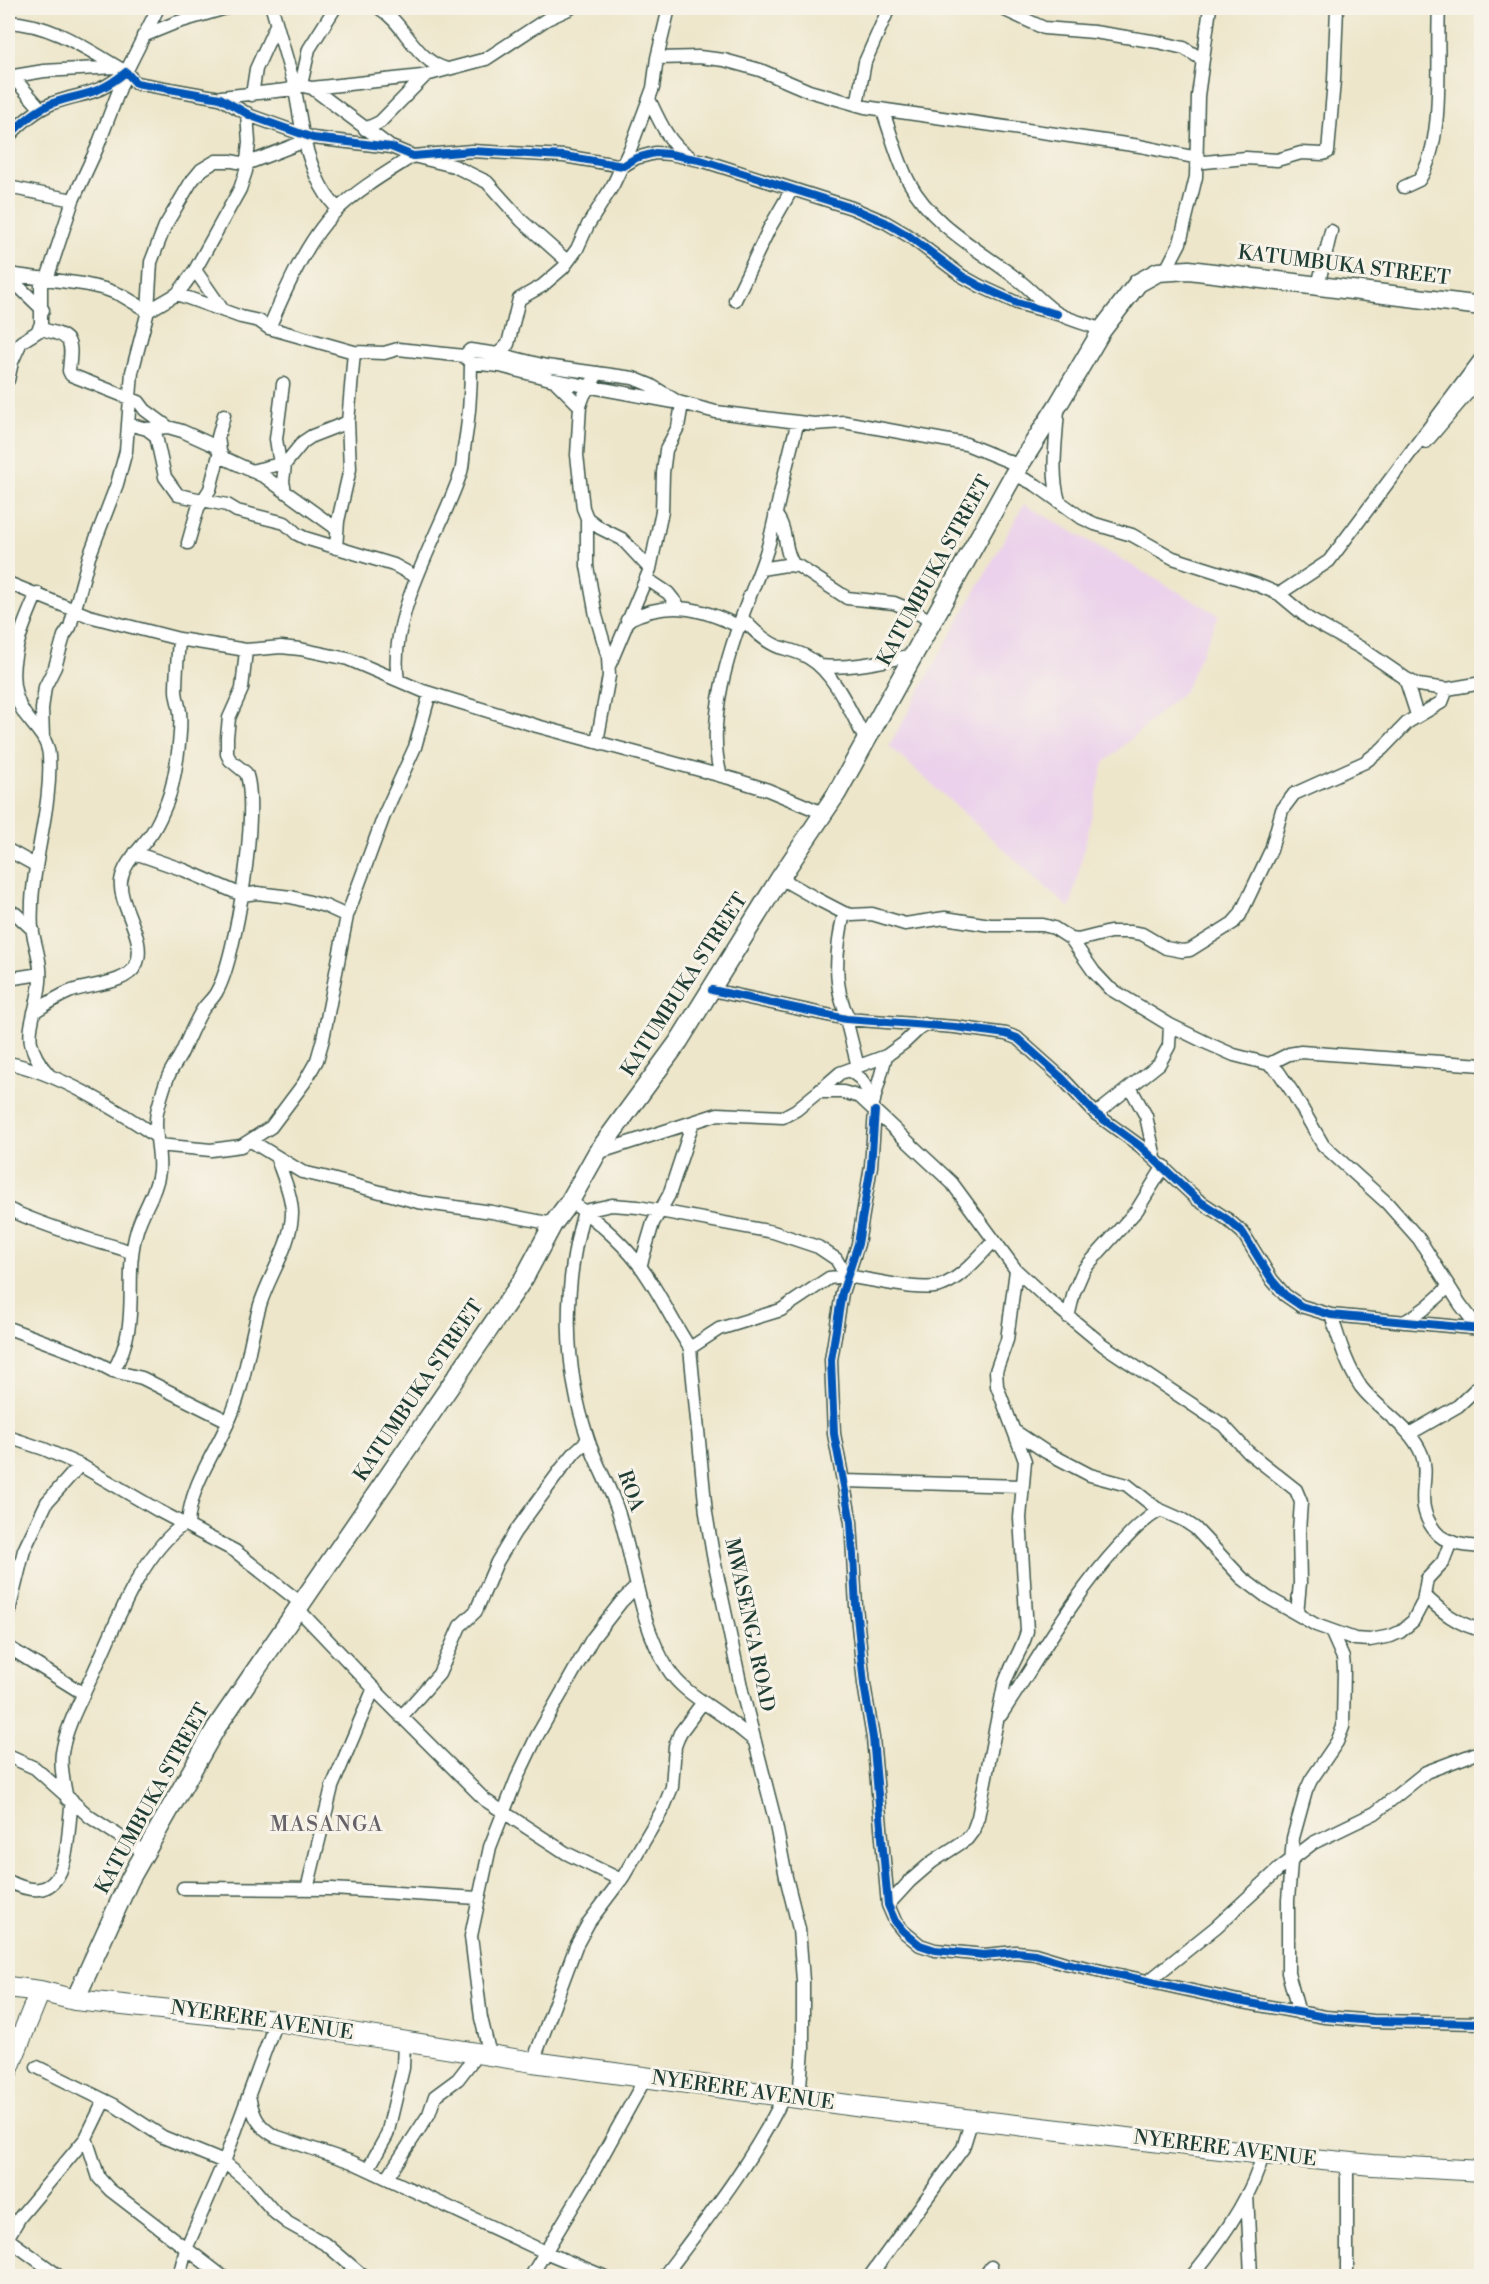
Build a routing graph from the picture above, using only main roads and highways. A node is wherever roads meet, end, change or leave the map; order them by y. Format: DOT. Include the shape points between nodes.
graph roads {
  1 [pos="1482,306"];
  2 [pos="8,1987"];
  3 [pos="40,1991"];
  4 [pos="75,2000"];
  5 [pos="8,2070"];
  6 [pos="1482,2171"];
  1 -- 4 [label="main road, KATUMBUKA STREET" via="1218,272 1166,270 1138,283 1102,330 1017,470 837,793 679,1041 597,1153 577,1206 553,1224 524,1278 216,1728 130,1879"];
  2 -- 3 [label="main road, NYERERE AVENUE"];
  3 -- 4 [label="main road, NYERERE AVENUE"];
  3 -- 5 [label="main road"];
  4 -- 6 [label="main road, NYERERE AVENUE" via="276,2021 533,2062 972,2119 1263,2154"];
}
